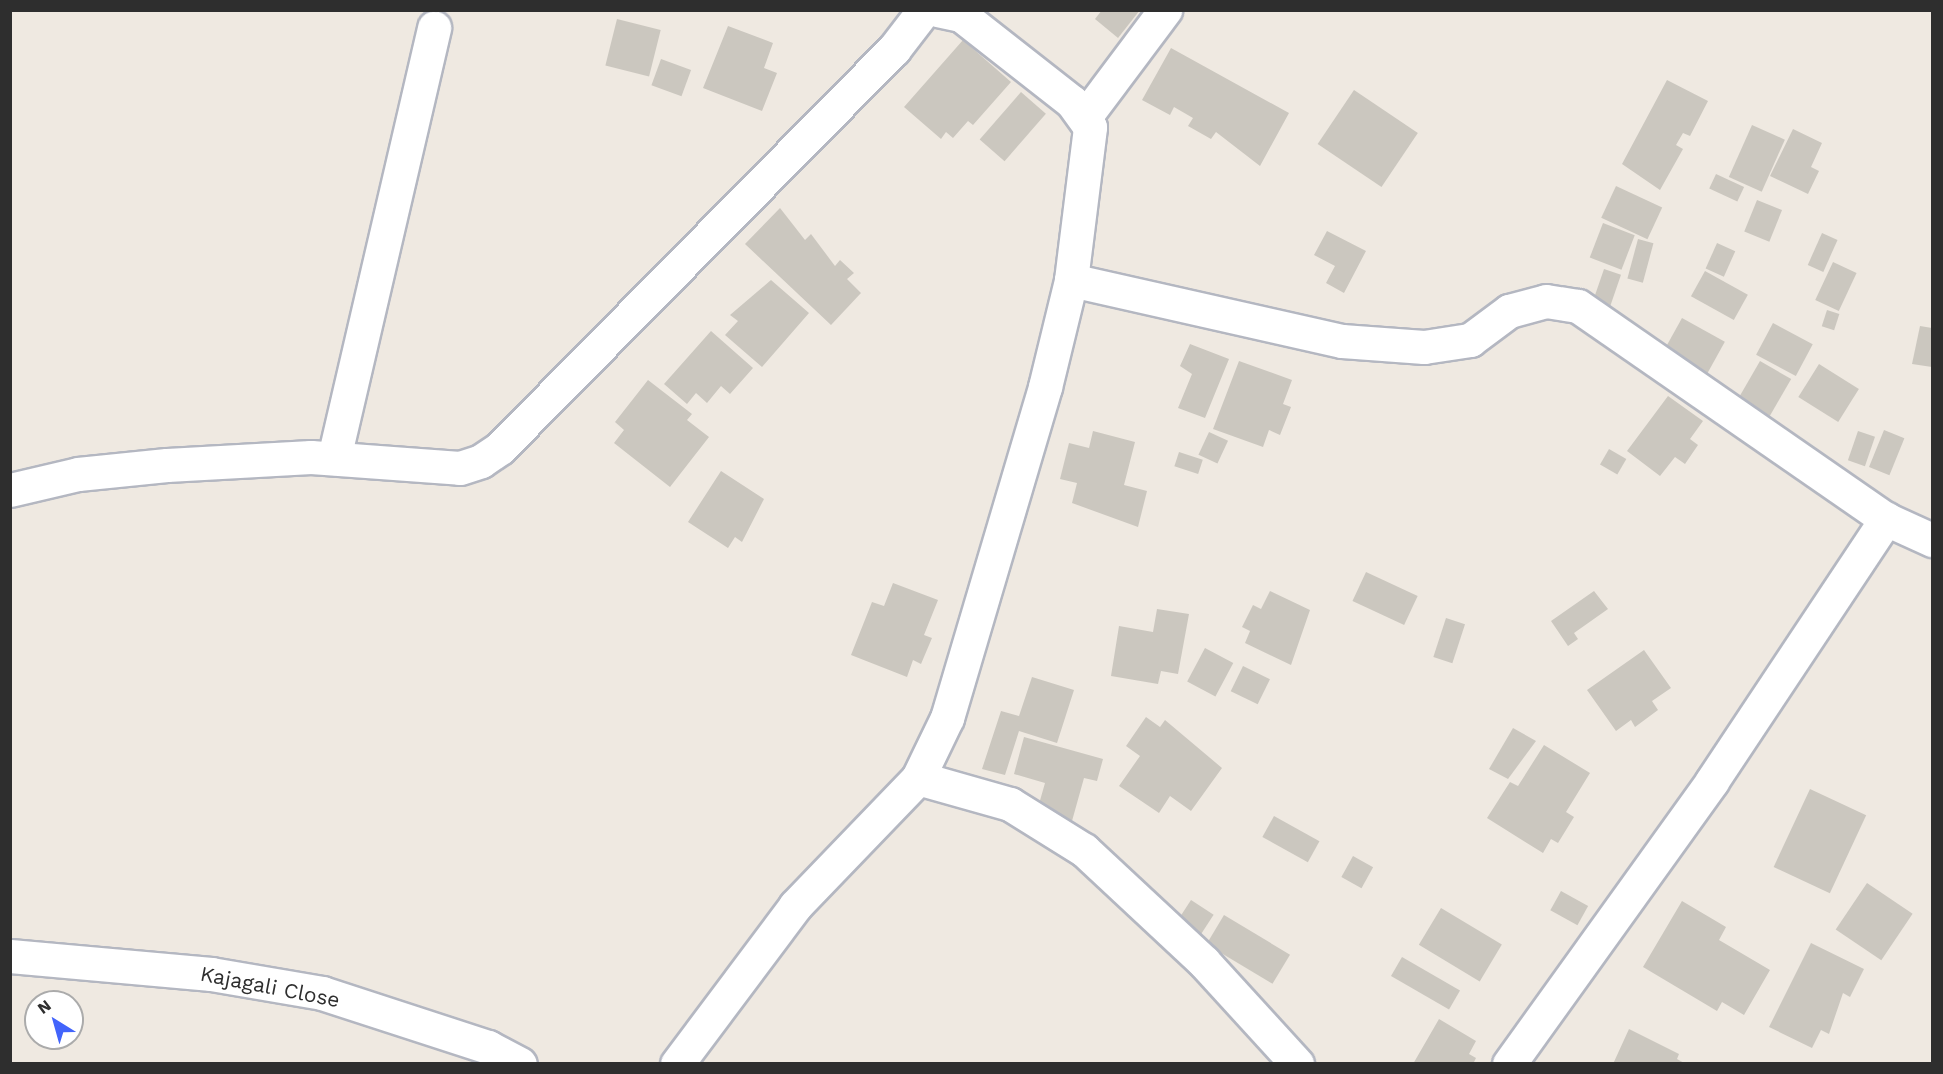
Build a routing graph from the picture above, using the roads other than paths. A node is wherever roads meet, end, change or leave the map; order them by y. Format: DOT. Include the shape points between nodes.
graph roads {
  1 [pos="924,10"];
  2 [pos="939,10"];
  3 [pos="1165,10"];
  4 [pos="434,27"];
  5 [pos="1085,117"];
  6 [pos="1071,280"];
  7 [pos="334,458"];
  8 [pos="10,490"];
  9 [pos="1887,519"];
  10 [pos="1932,540"];
  11 [pos="918,778"];
  12 [pos="10,956"];
  13 [pos="520,1064"];
  14 [pos="677,1064"];
  15 [pos="1297,1064"];
  16 [pos="1509,1064"];
  1 -- 7 [label="street" via="894,49 500,448 460,468"];
  2 -- 5 [label="street" via="961,15"];
  3 -- 5 [label="street"];
  4 -- 7 [label="street"];
  5 -- 6 [label="street" via="1090,138"];
  6 -- 9 [label="street" via="1342,341 1424,347 1470,340 1509,311 1546,301 1578,306"];
  6 -- 11 [label="street" via="996,560 947,718"];
  7 -- 8 [label="street" via="112,471"];
  9 -- 10 [label="street"];
  9 -- 16 [label="street" via="1718,771"];
  11 -- 14 [label="street" via="795,906"];
  11 -- 15 [label="street" via="1010,804 1084,850 1204,962"];
  12 -- 13 [label="street, Kajagali Close" via="211,974 322,993 488,1047"];
}
